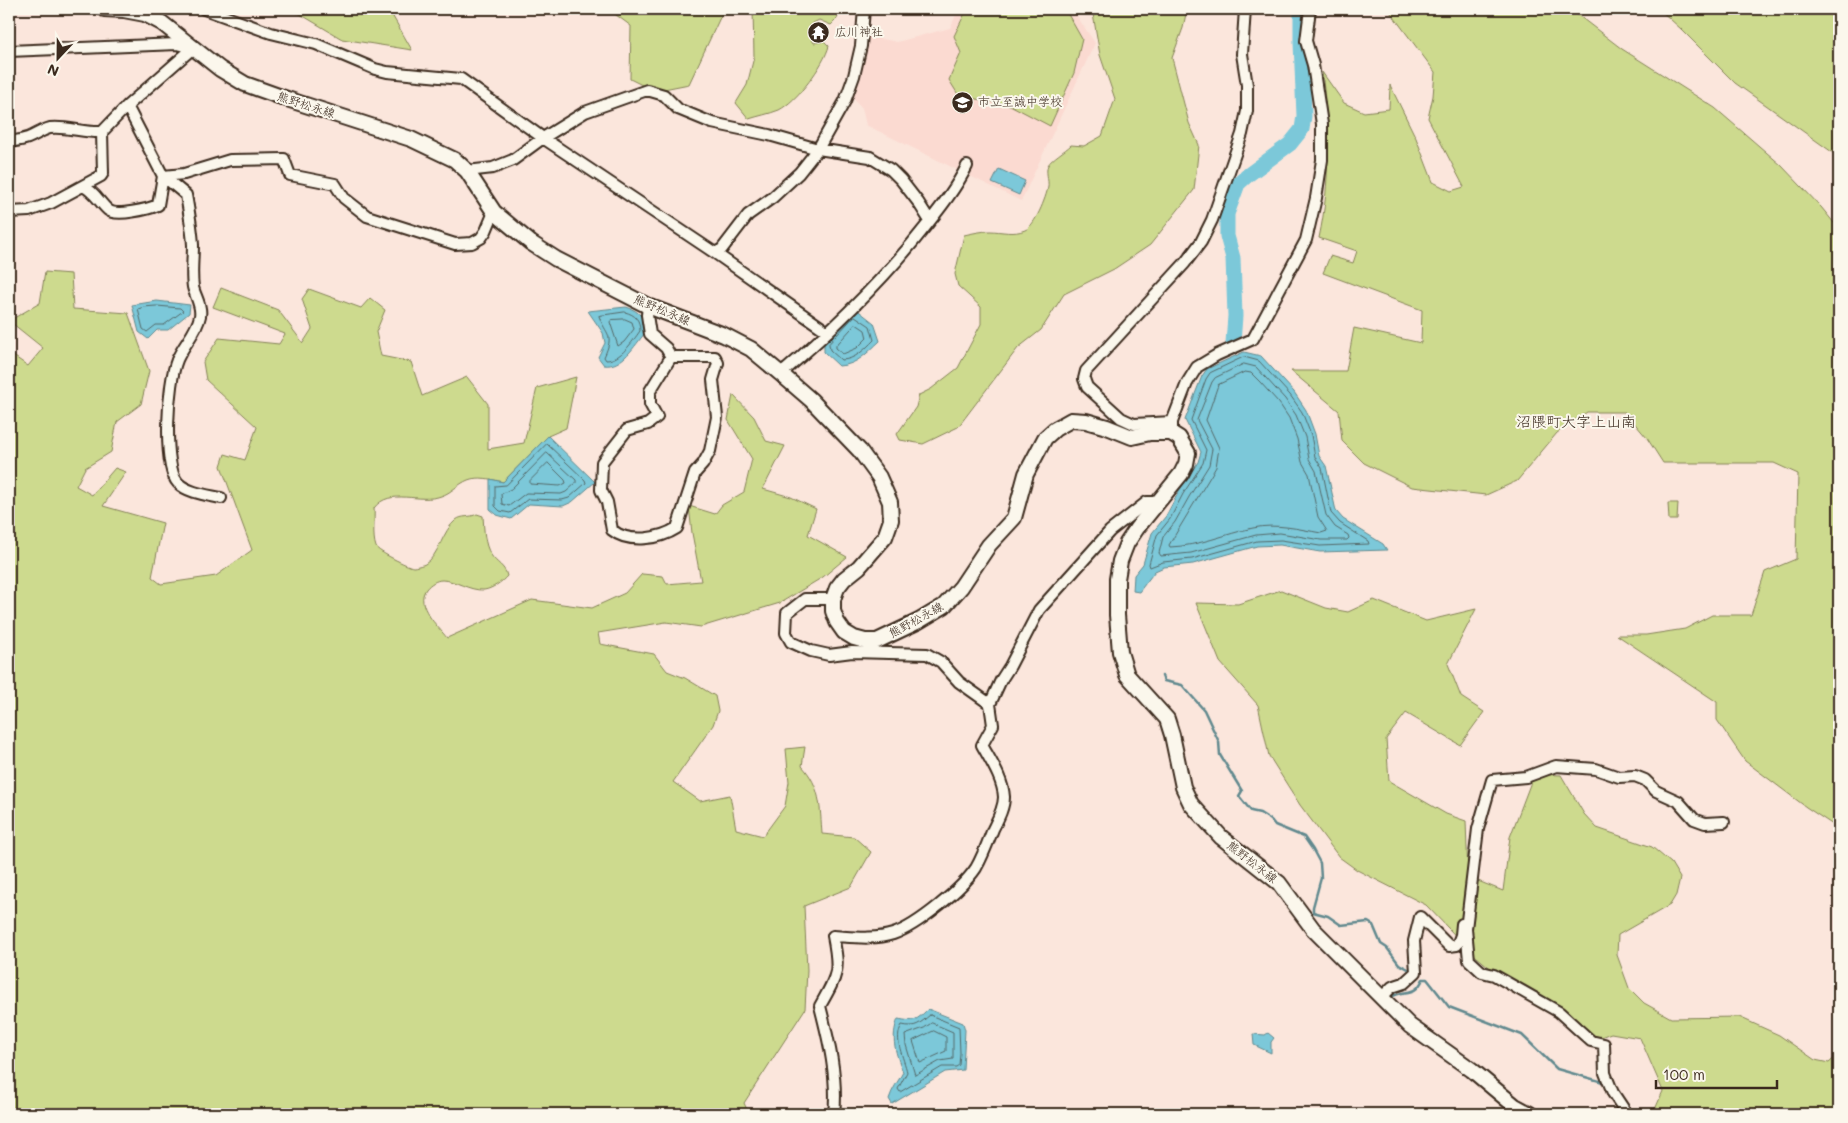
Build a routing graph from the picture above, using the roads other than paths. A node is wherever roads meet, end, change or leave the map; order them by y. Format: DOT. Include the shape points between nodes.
graph roads {
  1 [pos="104,9"];
  2 [pos="204,9"];
  3 [pos="864,9"];
  4 [pos="1245,9"];
  5 [pos="1310,9"];
  6 [pos="145,11"];
  7 [pos="193,48"];
  8 [pos="9,51"];
  9 [pos="127,106"];
  10 [pos="102,132"];
  11 [pos="543,138"];
  12 [pos="9,142"];
  13 [pos="818,149"];
  14 [pos="967,166"];
  15 [pos="467,172"];
  16 [pos="163,176"];
  17 [pos="83,186"];
  18 [pos="9,212"];
  19 [pos="494,212"];
  20 [pos="930,221"];
  21 [pos="715,253"];
  22 [pos="648,306"];
  23 [pos="828,332"];
  24 [pos="671,357"];
  25 [pos="781,374"];
  26 [pos="1172,428"];
  27 [pos="221,498"];
  28 [pos="1158,502"];
  29 [pos="833,599"];
  30 [pos="854,638"];
  31 [pos="852,652"];
  32 [pos="990,704"];
  33 [pos="1724,822"];
  34 [pos="1468,918"];
  35 [pos="1382,998"];
  36 [pos="834,1114"];
  37 [pos="1530,1114"];
  38 [pos="1627,1114"];
  1 -- 6 [label="main road, 熊野松永線"];
  2 -- 11 [label="street" via="271,33 316,44 375,69 461,79"];
  3 -- 13 [label="street" via="854,76 845,101"];
  4 -- 26 [label="street" via="1242,54 1247,111 1212,220 1201,242 1185,262 1086,372 1084,379 1087,387 1121,418 1134,424"];
  5 -- 26 [label="street" via="1306,42 1322,124 1322,160 1306,240 1253,339 1197,367 1186,383"];
  6 -- 7 [label="main road, 熊野松永線"];
  7 -- 8 [label="street" via="177,44"];
  7 -- 9 [label="street"];
  7 -- 15 [label="main road, 熊野松永線" via="245,84 411,139 455,160"];
  9 -- 10 [label="street"];
  9 -- 16 [label="street"];
  10 -- 12 [label="street" via="51,128"];
  10 -- 17 [label="street" via="102,176"];
  11 -- 13 [label="street" via="586,112 647,90 664,95 678,109 712,123"];
  11 -- 15 [label="street" via="513,160 493,168"];
  11 -- 21 [label="street"];
  13 -- 20 [label="street" via="870,157 891,170 911,191"];
  13 -- 21 [label="street" via="799,173 748,215 722,249"];
  14 -- 20 [label="street"];
  15 -- 19 [label="main road, 熊野松永線"];
  16 -- 17 [label="street" via="158,205 151,209 110,212 91,190"];
  16 -- 19 [label="street" via="184,174 230,160 284,159 290,175 335,184 344,198 368,216 455,244 472,243 481,238"];
  16 -- 27 [label="street" via="186,195 193,244 192,279 201,309 195,330 173,372 169,463 179,485"];
  17 -- 18 [label="street" via="51,204 29,211"];
  19 -- 22 [label="main road, 熊野松永線" via="556,259"];
  20 -- 23 [label="street" via="897,263"];
  21 -- 23 [label="street"];
  22 -- 24 [label="street" via="650,334"];
  22 -- 25 [label="main road, 熊野松永線" via="724,335 751,349"];
  23 -- 25 [label="street"];
  24 -- 24 [label="street" via="650,390 650,404 657,417 648,424 627,430 602,462 601,490 607,502 612,530 620,536 652,538 677,528 695,473 710,451 717,417 713,380 718,363 715,357"];
  25 -- 29 [label="main road, 熊野松永線" via="860,451 879,477 890,502 891,520 885,537 844,579"];
  26 -- 28 [label="main road, 熊野松永線" via="1188,454 1181,474"];
  26 -- 30 [label="main road, 熊野松永線" via="1132,437 1086,421 1071,420 1055,429 1045,438 1026,474 1014,518 989,545 944,606 877,641"];
  28 -- 32 [label="street" via="1147,502 1112,529 1039,610"];
  28 -- 35 [label="main road, 熊野松永線" via="1127,543 1120,561 1117,615 1120,652 1127,675 1167,719 1183,787 1191,804 1221,837 1280,883 1313,929"];
  29 -- 30 [label="main road" via="837,622"];
  29 -- 31 [label="street" via="805,599 787,612 786,633 791,642 811,650 829,655"];
  30 -- 31 [label="street"];
  31 -- 32 [label="street" via="927,654 941,662 958,682"];
  32 -- 36 [label="street" via="993,725 982,745 1004,791 1004,800 976,867 954,892 912,926 879,936 832,936 838,967 820,1006 829,1039 836,1097"];
  33 -- 34 [label="street" via="1705,823 1694,819 1678,801 1656,792 1645,780 1635,776 1619,777 1596,769 1556,766 1526,777 1492,780 1478,829"];
  34 -- 35 [label="street" via="1462,925 1456,945 1449,946 1420,917 1414,941 1416,972 1404,984 1392,987"];
  34 -- 38 [label="street" via="1469,960 1482,972 1494,975 1559,1012 1591,1041 1604,1044 1605,1073"];
  35 -- 37 [label="main road, 熊野松永線" via="1410,1026"];
}
